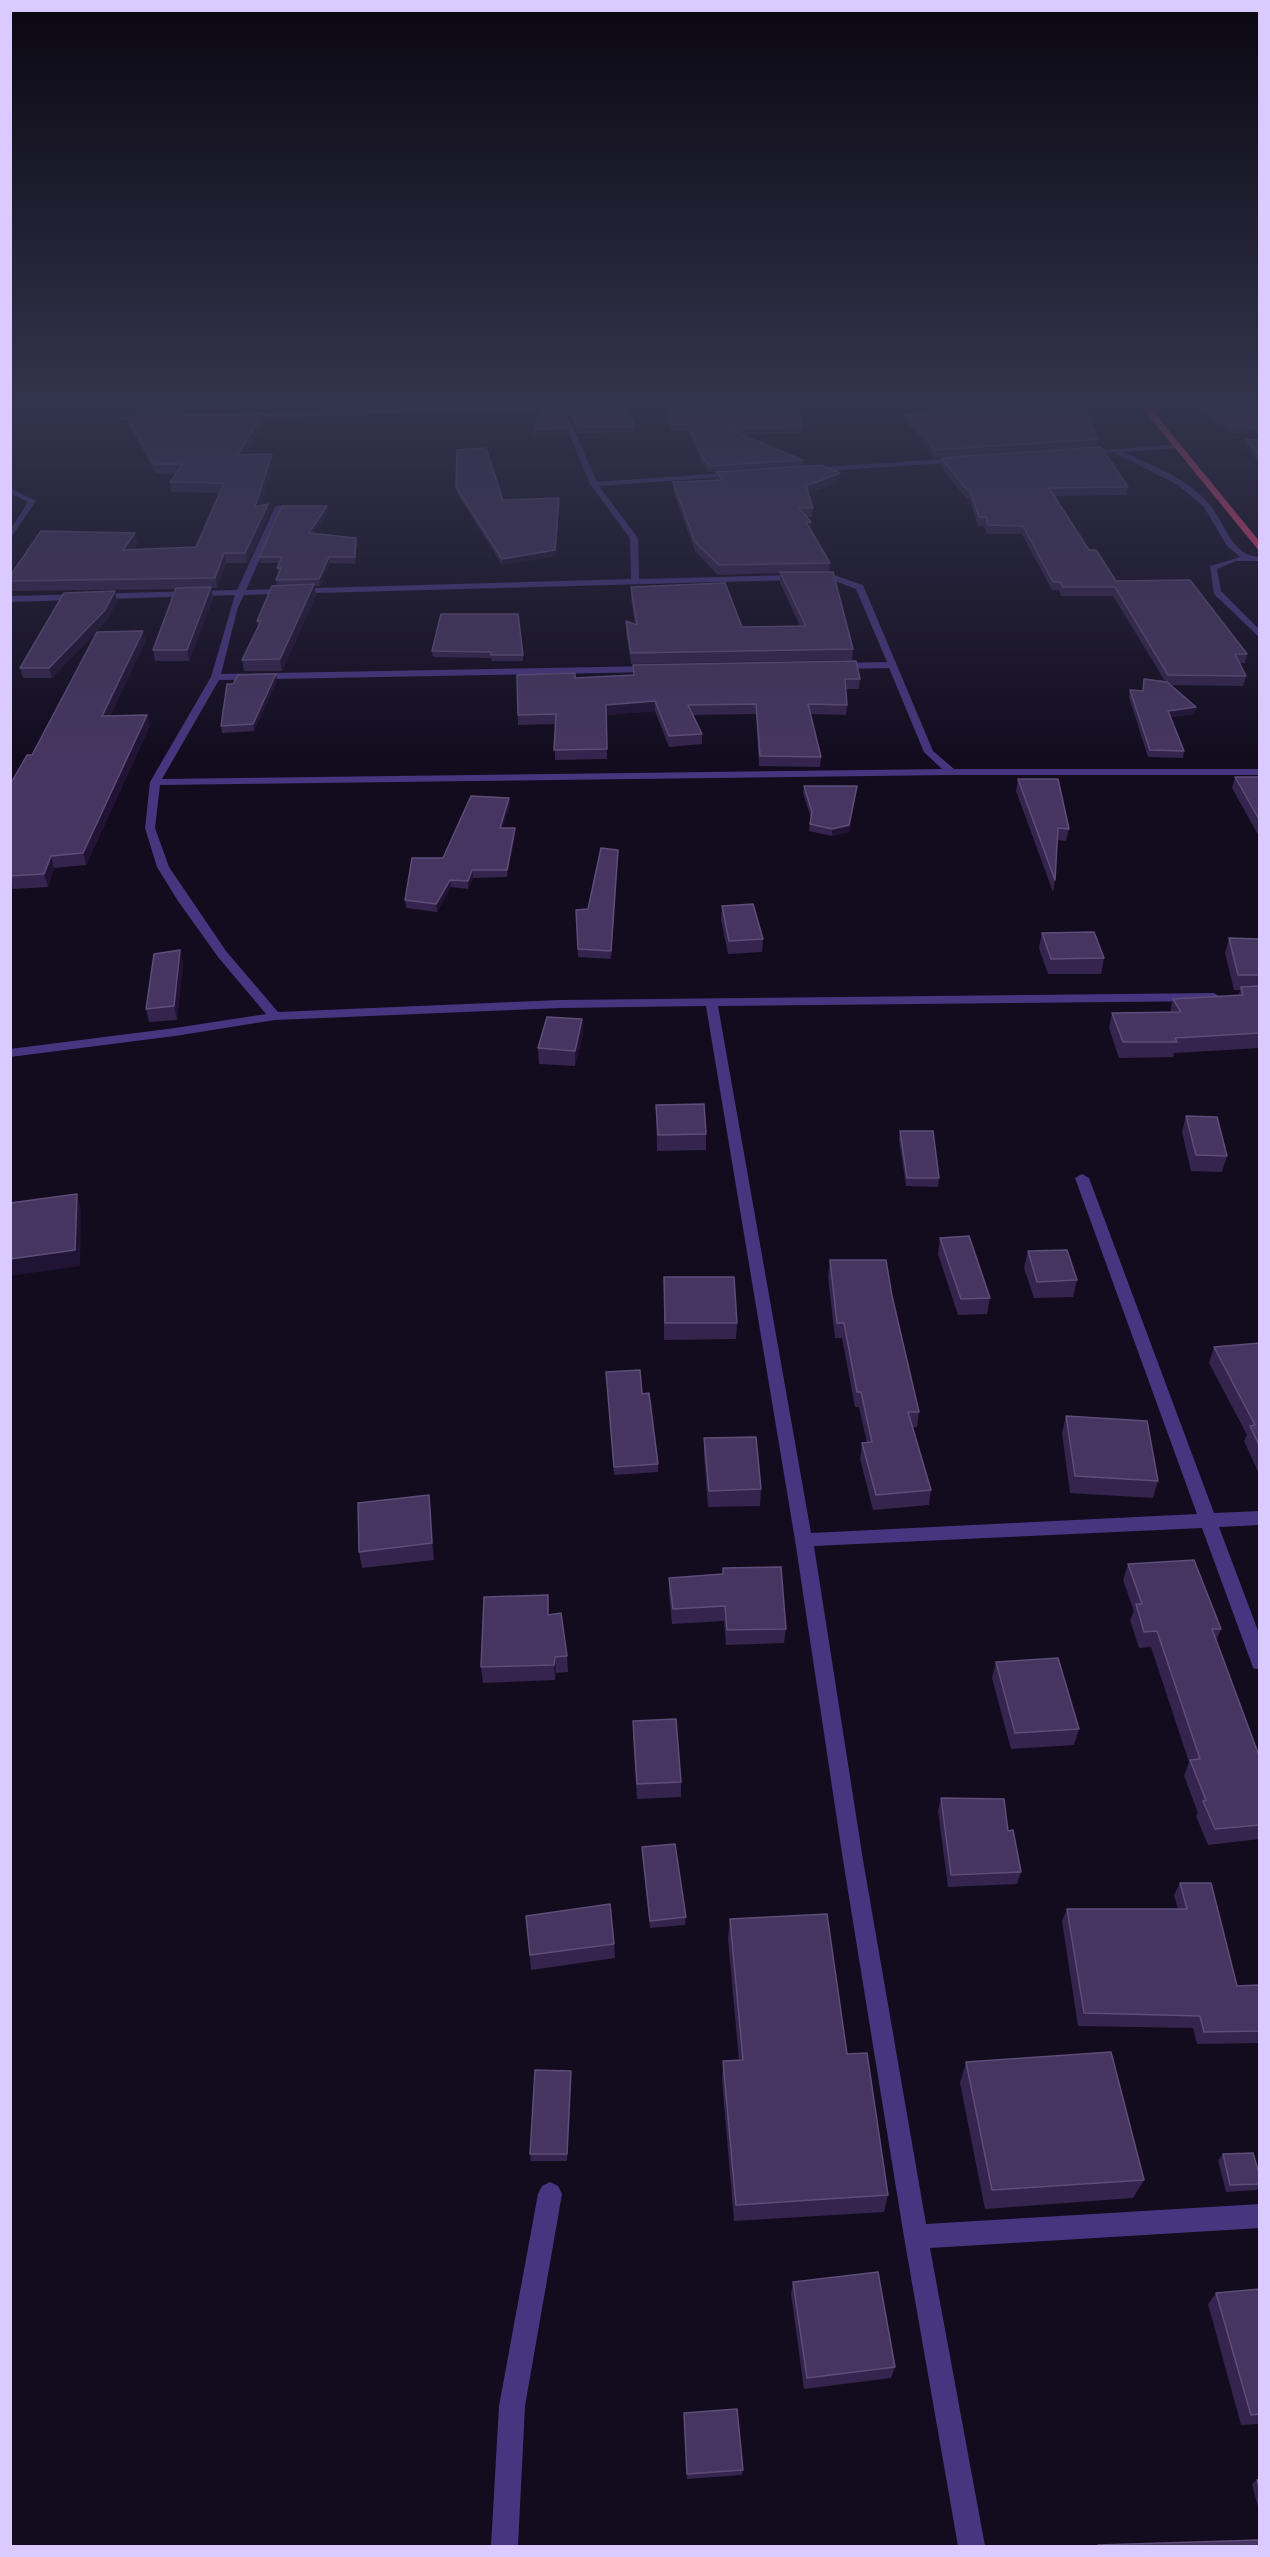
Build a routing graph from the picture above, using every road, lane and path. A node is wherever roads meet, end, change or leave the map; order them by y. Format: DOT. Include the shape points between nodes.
graph roads {
  1 [pos="18,523"];
  2 [pos="272,523"];
  3 [pos="623,523"];
  4 [pos="1217,523"];
  5 [pos="1239,523"];
  6 [pos="10,537"];
  7 [pos="1260,549"];
  8 [pos="1248,559"];
  9 [pos="1260,559"];
  10 [pos="635,582"];
  11 [pos="240,593"];
  12 [pos="10,599"];
  13 [pos="1260,635"];
  14 [pos="893,665"];
  15 [pos="833,666"];
  16 [pos="667,669"];
  17 [pos="216,676"];
  18 [pos="951,772"];
  19 [pos="1260,772"];
  20 [pos="155,782"];
  21 [pos="1231,997"];
  22 [pos="711,1002"];
  23 [pos="275,1016"];
  24 [pos="10,1053"];
  25 [pos="1082,1178"];
  26 [pos="1260,1518"];
  27 [pos="1209,1520"];
  28 [pos="804,1540"];
  29 [pos="1260,1662"];
  30 [pos="550,2194"];
  31 [pos="1260,2216"];
  32 [pos="916,2237"];
  33 [pos="504,2547"];
  34 [pos="972,2547"];
  1 -- 6 [label="street"];
  2 -- 11 [label="street"];
  3 -- 10 [label="street" via="634,538"];
  4 -- 8 [label="street" via="1230,544"];
  5 -- 7 [label="highway"];
  8 -- 9 [label="street"];
  8 -- 13 [label="street" via="1235,559 1213,568 1217,592"];
  10 -- 11 [label="street"];
  10 -- 14 [label="street" via="831,576 860,587"];
  11 -- 12 [label="street"];
  11 -- 17 [label="street"];
  14 -- 15 [label="street"];
  14 -- 18 [label="street" via="929,752"];
  16 -- 17 [label="street"];
  17 -- 20 [label="street"];
  18 -- 19 [label="street"];
  18 -- 20 [label="street"];
  20 -- 23 [label="street" via="150,828 163,867 222,954"];
  21 -- 22 [label="street"];
  22 -- 23 [label="street"];
  22 -- 28 [label="street"];
  23 -- 24 [label="street"];
  25 -- 27 [label="street"];
  26 -- 27 [label="street"];
  27 -- 28 [label="street"];
  27 -- 29 [label="street"];
  28 -- 32 [label="street"];
  30 -- 33 [label="street" via="512,2406"];
  31 -- 32 [label="street"];
  32 -- 34 [label="street"];
}
